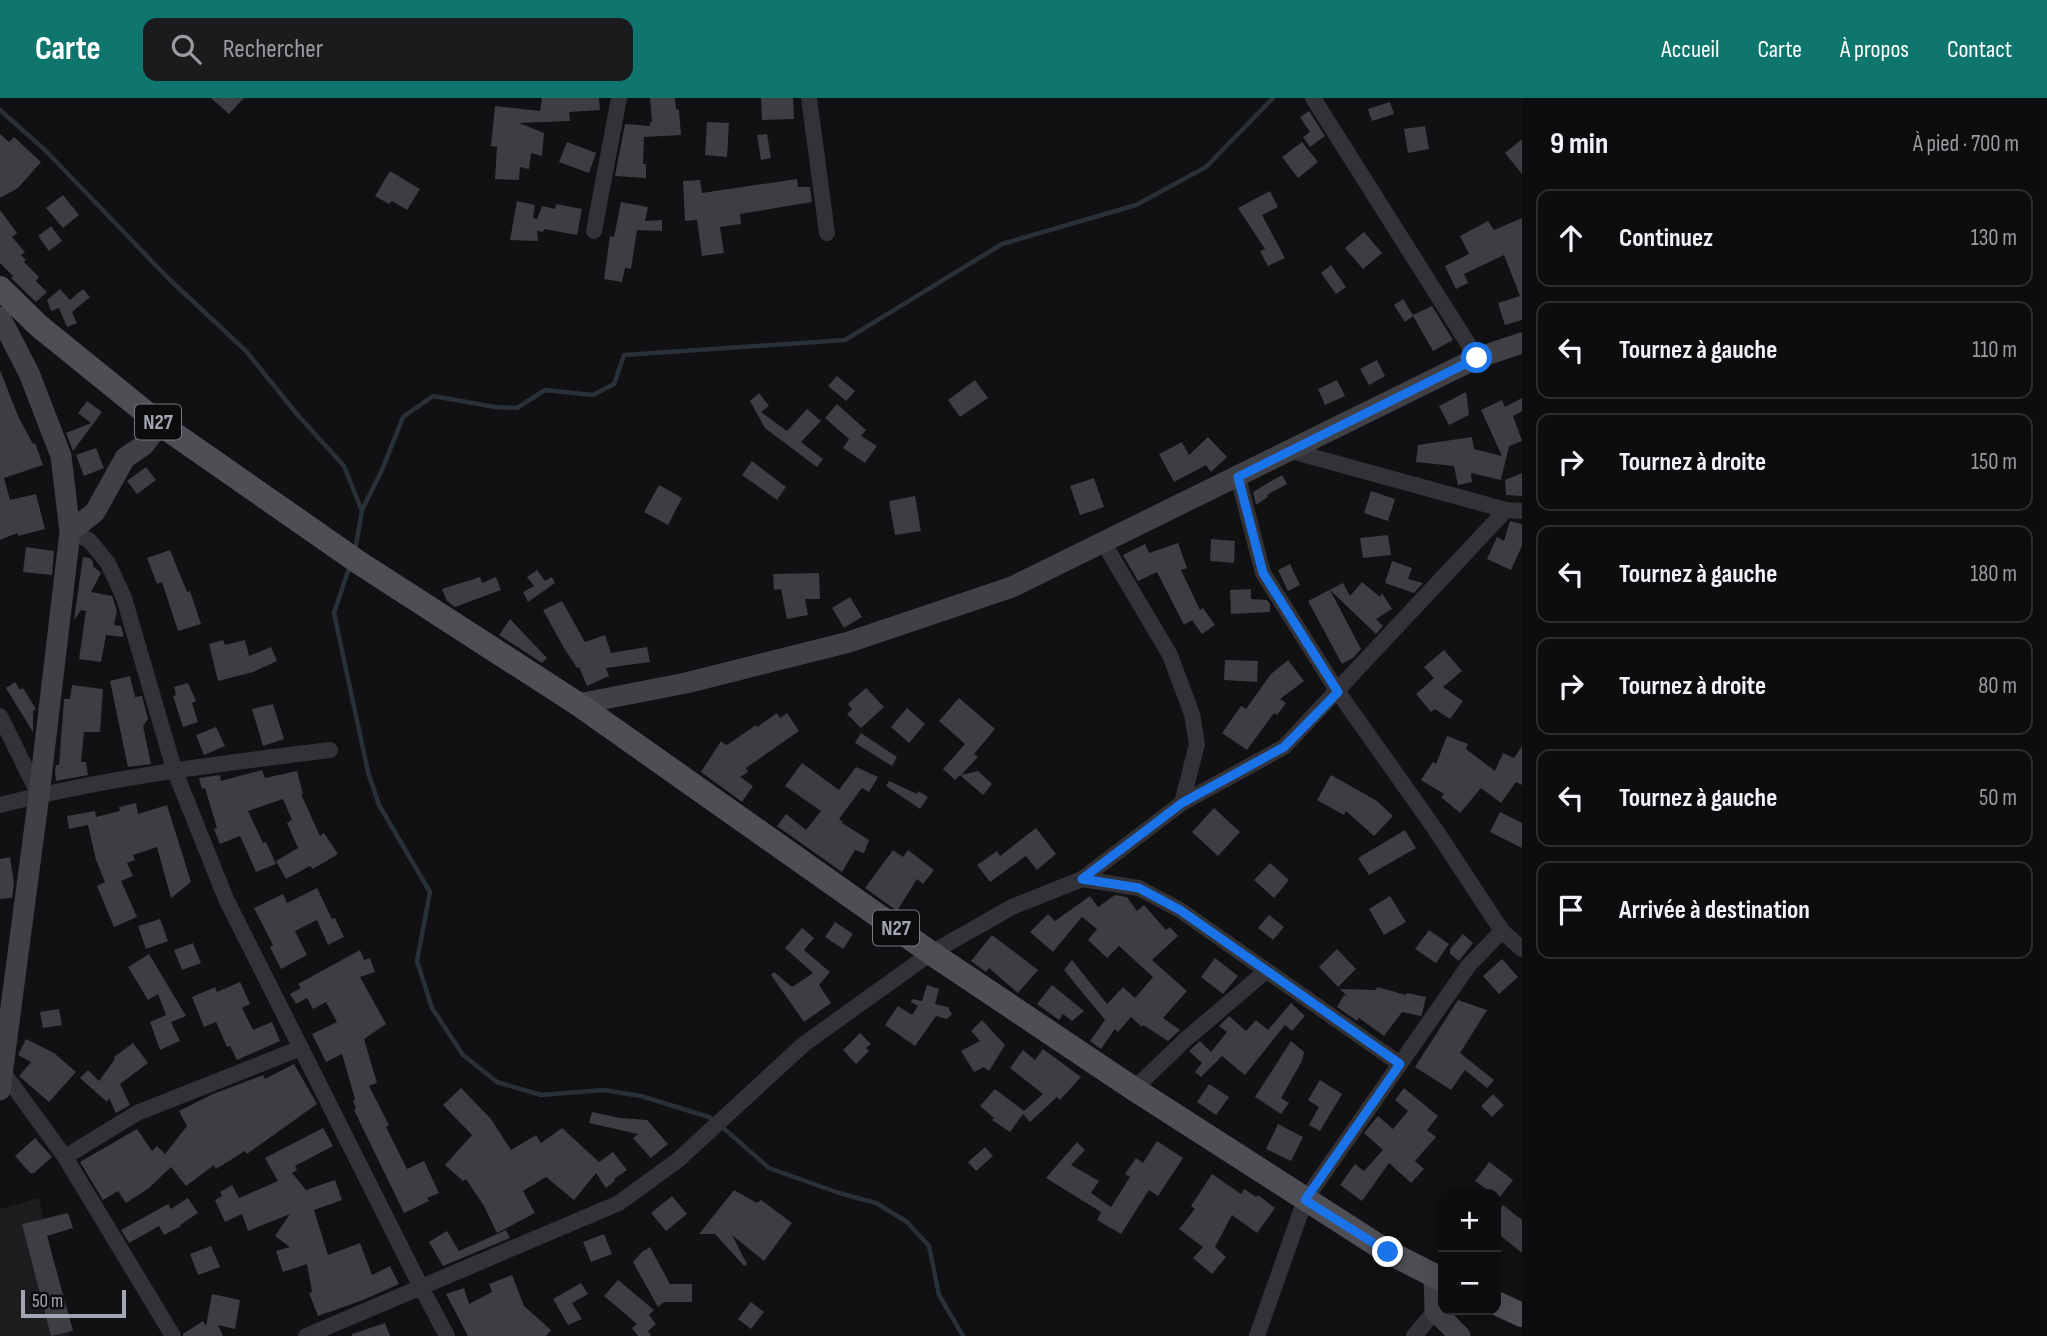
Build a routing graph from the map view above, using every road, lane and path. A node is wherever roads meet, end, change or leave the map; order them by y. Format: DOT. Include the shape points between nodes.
graph roads {
  1 [pos="619,98"];
  2 [pos="809,98"];
  3 [pos="1312,98"];
  4 [pos="594,231"];
  5 [pos="827,233"];
  6 [pos="0,288"];
  7 [pos="0,317"];
  8 [pos="1522,343"];
  9 [pos="1477,358"];
  10 [pos="160,424"];
  11 [pos="1291,451"];
  12 [pos="1238,477"];
  13 [pos="1514,511"];
  14 [pos="70,532"];
  15 [pos="1103,542"];
  16 [pos="1338,692"];
  17 [pos="578,704"];
  18 [pos="0,716"];
  19 [pos="330,750"];
  20 [pos="174,769"];
  21 [pos="40,795"];
  22 [pos="1182,803"];
  23 [pos="0,805"];
  24 [pos="1082,879"];
  25 [pos="1502,931"];
  26 [pos="1522,949"];
  27 [pos="931,953"];
  28 [pos="1266,971"];
  29 [pos="301,1048"];
  30 [pos="1400,1064"];
  31 [pos="1,1076"];
  32 [pos="1135,1090"];
  33 [pos="65,1157"];
  34 [pos="1305,1200"];
  35 [pos="1438,1277"];
  36 [pos="1438,1286"];
  37 [pos="421,1287"];
  38 [pos="1501,1305"];
  39 [pos="1435,1311"];
  40 [pos="1522,1315"];
  41 [pos="173,1336"];
  42 [pos="306,1336"];
  43 [pos="447,1336"];
  44 [pos="1257,1336"];
  45 [pos="1414,1336"];
  46 [pos="1460,1336"];
  1 -- 4 [label="street"];
  2 -- 5 [label="street"];
  3 -- 9 [label="street"];
  6 -- 10 [label="main road, N27" via="39,327"];
  7 -- 14 [label="street" via="29,373 61,456"];
  8 -- 9 [label="street"];
  9 -- 11 [label="street"];
  10 -- 14 [label="street" via="144,445 125,458 94,512"];
  10 -- 17 [label="main road, N27" via="358,562"];
  11 -- 12 [label="street"];
  11 -- 13 [label="street"];
  12 -- 15 [label="street"];
  12 -- 16 [label="street" via="1263,573"];
  13 -- 16 [label="street"];
  14 -- 20 [label="street" via="89,540 102,555 124,598"];
  14 -- 21 [label="street"];
  15 -- 17 [label="street" via="1012,587 849,642 686,683"];
  15 -- 22 [label="street" via="1170,654 1192,714 1197,744"];
  16 -- 22 [label="street" via="1284,747"];
  16 -- 25 [label="street"];
  17 -- 27 [label="main road, N27"];
  18 -- 21 [label="street"];
  19 -- 20 [label="street"];
  20 -- 21 [label="street"];
  20 -- 29 [label="street" via="226,898"];
  21 -- 23 [label="street"];
  21 -- 31 [label="street"];
  22 -- 24 [label="street"];
  24 -- 27 [label="street" via="1012,906"];
  24 -- 28 [label="street" via="1139,888 1180,910"];
  25 -- 26 [label="street"];
  25 -- 30 [label="street" via="1469,965"];
  27 -- 32 [label="main road, N27"];
  27 -- 37 [label="street" via="804,1044 678,1160 619,1203"];
  28 -- 30 [label="street"];
  28 -- 32 [label="street"];
  29 -- 33 [label="street" via="137,1112"];
  29 -- 37 [label="street"];
  30 -- 34 [label="street"];
  31 -- 33 [label="street"];
  32 -- 34 [label="main road, N27"];
  33 -- 41 [label="street"];
  34 -- 35 [label="main road, N27"];
  34 -- 44 [label="street"];
  36 -- 39 [label="street"];
  37 -- 42 [label="street"];
  37 -- 43 [label="street"];
  38 -- 40 [label="main road"];
  39 -- 45 [label="street"];
  39 -- 46 [label="street"];
}
